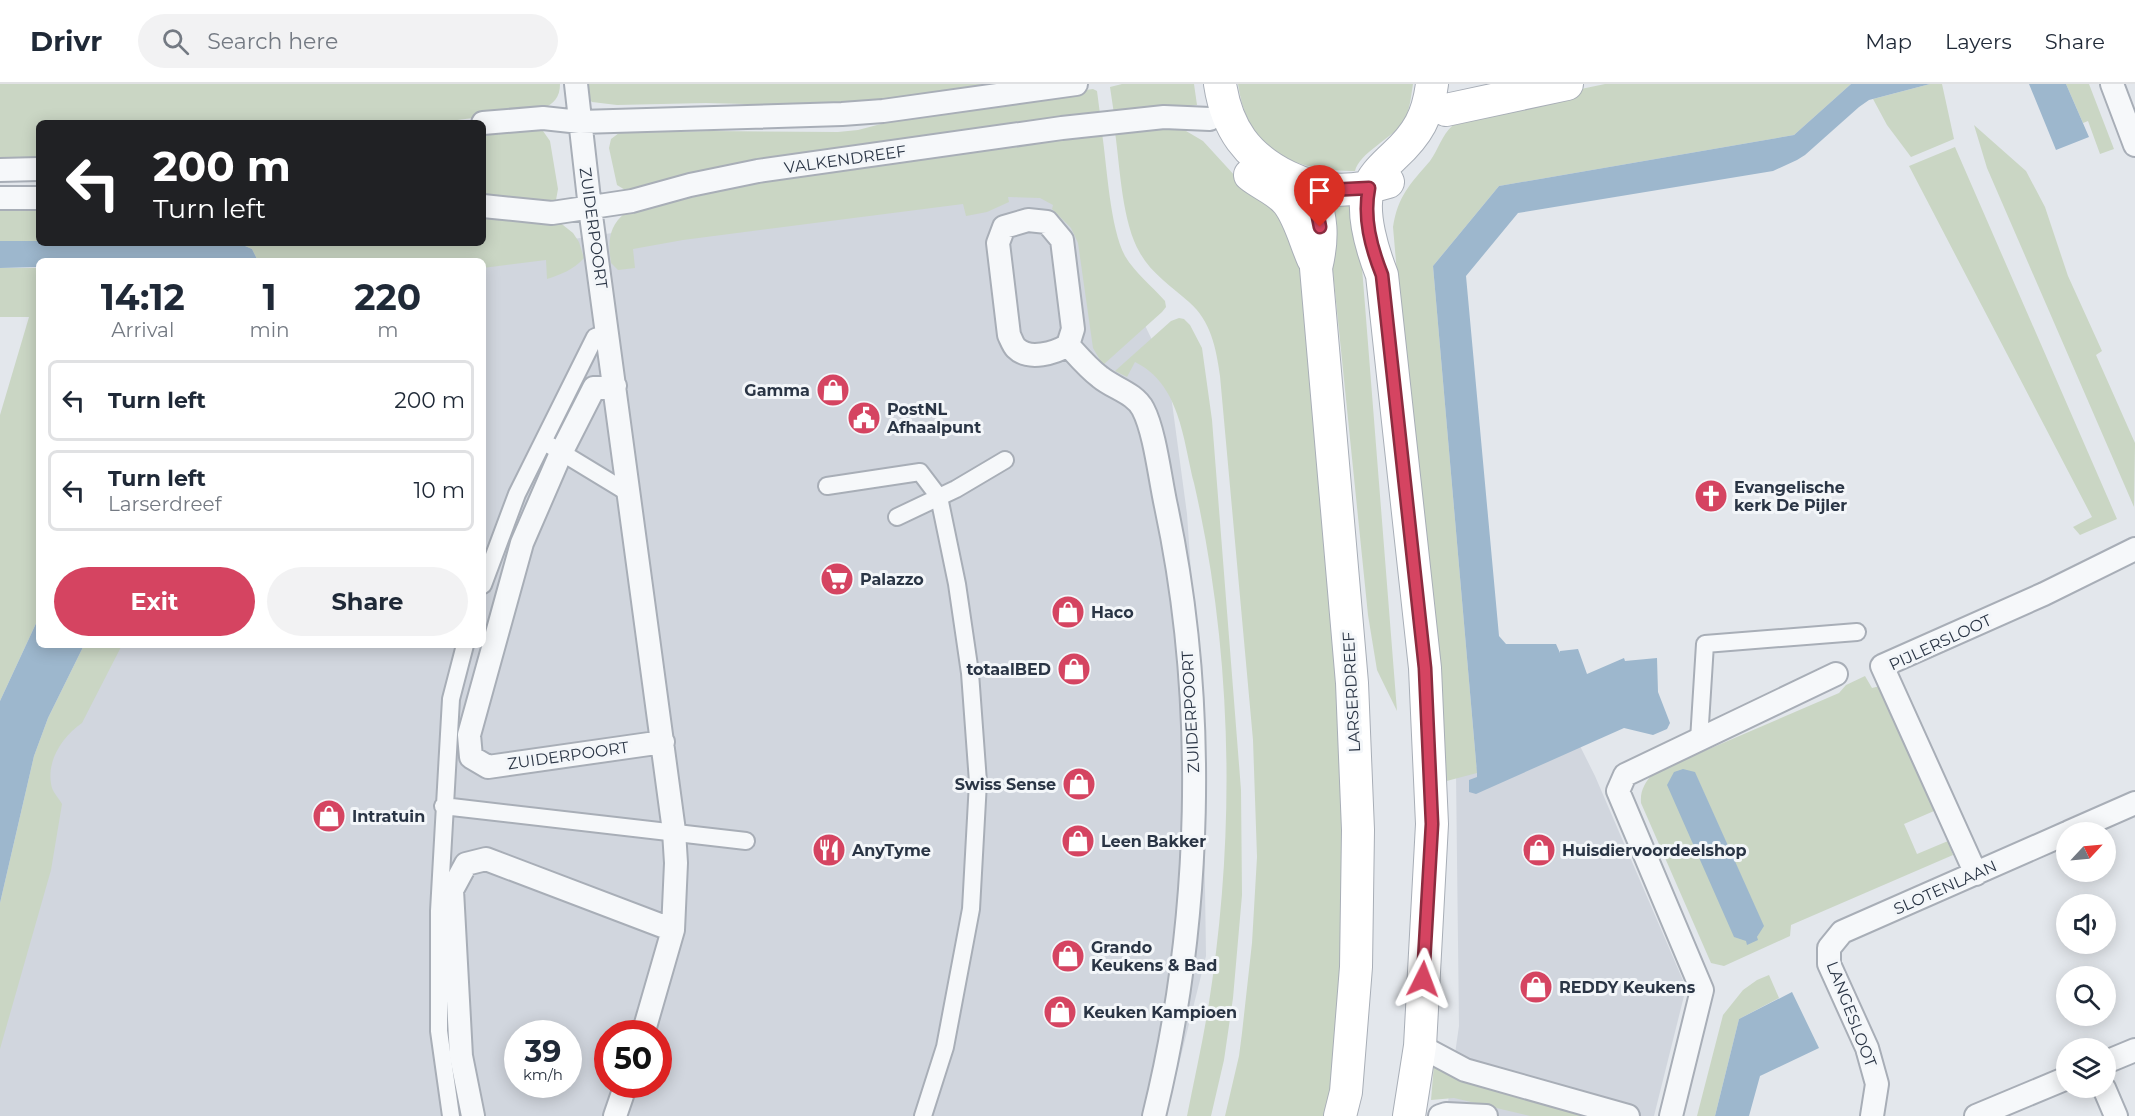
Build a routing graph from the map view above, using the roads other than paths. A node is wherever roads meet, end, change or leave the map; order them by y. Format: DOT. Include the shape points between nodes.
graph roads {
  1 [pos="576,84"];
  2 [pos="1076,84"];
  3 [pos="1202,84"];
  4 [pos="1220,84"];
  5 [pos="1567,84"];
  6 [pos="2112,84"];
  7 [pos="1443,93"];
  8 [pos="1219,119"];
  9 [pos="580,122"];
  10 [pos="486,123"];
  11 [pos="2135,144"];
  12 [pos="36,169"];
  13 [pos="0,170"];
  14 [pos="1380,185"];
  15 [pos="1300,194"];
  16 [pos="0,198"];
  17 [pos="36,198"];
  18 [pos="486,206"];
  19 [pos="590,208"];
  20 [pos="608,333"];
  21 [pos="1068,345"];
  22 [pos="615,386"];
  23 [pos="552,447"];
  24 [pos="1005,460"];
  25 [pos="827,486"];
  26 [pos="630,494"];
  27 [pos="939,497"];
  28 [pos="897,517"];
  29 [pos="2135,549"];
  30 [pos="486,577"];
  31 [pos="1857,632"];
  32 [pos="464,648"];
  33 [pos="1836,674"];
  34 [pos="1699,740"];
  35 [pos="663,742"];
  36 [pos="2135,803"];
  37 [pos="443,806"];
  38 [pos="2093,822"];
  39 [pos="674,831"];
  40 [pos="2056,838"];
  41 [pos="746,841"];
  42 [pos="1976,874"];
  43 [pos="673,930"];
  44 [pos="1829,948"];
  45 [pos="647,1020"];
  46 [pos="1420,1046"];
  47 [pos="2135,1050"];
  48 [pos="2116,1058"];
  49 [pos="2056,1083"];
  50 [pos="621,1098"];
  51 [pos="2108,1098"];
  52 [pos="451,1116"];
  53 [pos="473,1116"];
  54 [pos="615,1116"];
  55 [pos="924,1116"];
  56 [pos="1154,1116"];
  57 [pos="1340,1116"];
  58 [pos="1409,1116"];
  59 [pos="1440,1116"];
  60 [pos="1486,1116"];
  61 [pos="1628,1116"];
  62 [pos="1671,1116"];
  63 [pos="1872,1116"];
  64 [pos="1976,1116"];
  65 [pos="2116,1116"];
  1 -- 9 [label="street, ZUIDERPOORT"];
  2 -- 9 [label="street" via="883,111"];
  3 -- 8 [label="main road"];
  4 -- 8 [label="main road"];
  5 -- 7 [label="main road"];
  6 -- 11 [label="street"];
  7 -- 14 [label="main road" via="1436,136 1423,155 1405,173"];
  8 -- 15 [label="main road" via="1252,154"];
  8 -- 19 [label="street, VALKENDREEF" via="1164,117 1062,128 758,171"];
  9 -- 10 [label="street" via="543,118"];
  9 -- 19 [label="street, ZUIDERPOORT"];
  12 -- 13 [label="street"];
  14 -- 15 [label="main road"];
  14 -- 46 [label="main road" via="1366,198 1371,246 1382,275 1426,679 1432,824"];
  15 -- 57 [label="main road, LARSERDREEF" via="1318,211 1322,242 1316,268 1352,683 1358,830 1356,967 1346,1092"];
  16 -- 17 [label="street"];
  18 -- 19 [label="street, VALKENDREEF" via="552,213"];
  19 -- 20 [label="street, ZUIDERPOORT"];
  20 -- 22 [label="street, ZUIDERPOORT"];
  20 -- 23 [label="street, ZUIDERPOORT" via="595,337"];
  21 -- 21 [label="street" via="1073,329 1062,240 1047,222 1028,220 1004,227 998,243 1009,335 1016,348 1028,354 1056,352"];
  21 -- 56 [label="street, ZUIDERPOORT" via="1100,377 1143,408 1170,524 1192,693 1191,892 1166,1068"];
  22 -- 23 [label="street, ZUIDERPOORT" via="594,388"];
  22 -- 26 [label="street, ZUIDERPOORT"];
  23 -- 26 [label="street"];
  23 -- 30 [label="street, ZUIDERPOORT" via="517,494"];
  23 -- 35 [label="street, ZUIDERPOORT" via="469,735 471,757 488,767"];
  24 -- 27 [label="street"];
  25 -- 27 [label="street" via="920,472"];
  26 -- 35 [label="street, ZUIDERPOORT"];
  27 -- 28 [label="street"];
  27 -- 55 [label="street" via="970,673 978,782 970,909 945,1047"];
  29 -- 42 [label="street, PIJLERSLOOT" via="1882,666"];
  31 -- 34 [label="street" via="1705,644"];
  32 -- 37 [label="street" via="451,699"];
  33 -- 34 [label="street"];
  34 -- 62 [label="street" via="1625,775 1618,791 1702,990"];
  35 -- 39 [label="street, ZUIDERPOORT"];
  36 -- 38 [label="street, SLOTENLAAN"];
  37 -- 39 [label="street"];
  37 -- 52 [label="street" via="439,1031"];
  39 -- 41 [label="street"];
  39 -- 43 [label="street, ZUIDERPOORT"];
  40 -- 42 [label="street, SLOTENLAAN"];
  42 -- 44 [label="street, SLOTENLAAN" via="1842,932"];
  43 -- 45 [label="street, ZUIDERPOORT"];
  43 -- 53 [label="street" via="486,859 466,864 452,890 461,1056"];
  44 -- 63 [label="street, LANGESLOOT" via="1829,964 1867,1048 1877,1084"];
  46 -- 58 [label="main road"];
  46 -- 61 [label="street" via="1465,1070"];
  47 -- 48 [label="street"];
  49 -- 64 [label="street"];
  50 -- 54 [label="street"];
  51 -- 65 [label="street"];
  59 -- 60 [label="street"];
}
